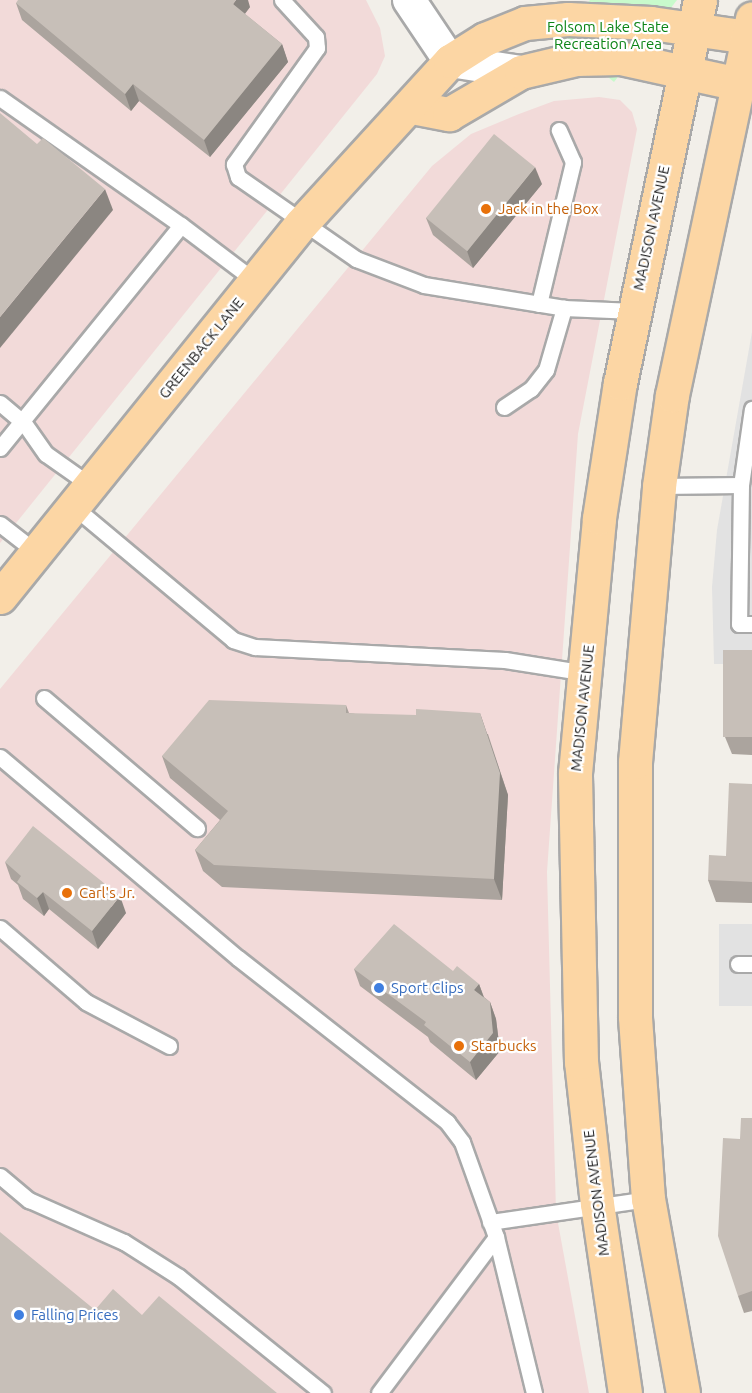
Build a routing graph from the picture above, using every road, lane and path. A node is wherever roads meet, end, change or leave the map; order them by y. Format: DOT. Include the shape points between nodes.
graph roads {
  1 [pos="282,0"];
  2 [pos="410,0"];
  3 [pos="540,0"];
  4 [pos="697,15"];
  5 [pos="751,31"];
  6 [pos="485,39"];
  7 [pos="450,61"];
  8 [pos="521,72"];
  9 [pos="684,73"];
  10 [pos="745,85"];
  11 [pos="0,98"];
  12 [pos="412,107"];
  13 [pos="559,130"];
  14 [pos="301,224"];
  15 [pos="181,225"];
  16 [pos="255,281"];
  17 [pos="538,304"];
  18 [pos="564,308"];
  19 [pos="634,311"];
  20 [pos="0,404"];
  21 [pos="504,407"];
  22 [pos="752,409"];
  23 [pos="24,423"];
  24 [pos="0,448"];
  25 [pos="741,485"];
  26 [pos="659,486"];
  27 [pos="82,495"];
  28 [pos="0,524"];
  29 [pos="36,552"];
  30 [pos="0,597"];
  31 [pos="752,624"];
  32 [pos="586,673"];
  33 [pos="44,698"];
  34 [pos="0,757"];
  35 [pos="197,828"];
  36 [pos="0,928"];
  37 [pos="169,1046"];
  38 [pos="0,1176"];
  39 [pos="648,1199"];
  40 [pos="597,1204"];
  41 [pos="490,1222"];
  42 [pos="496,1237"];
  43 [pos="323,1393"];
  44 [pos="379,1393"];
  45 [pos="534,1393"];
  46 [pos="625,1393"];
  47 [pos="683,1393"];
  1 -- 14 [label="lane" via="316,37 317,48 234,164 238,177"];
  2 -- 7 [label="street"];
  3 -- 6 [label="main road" via="504,21"];
  4 -- 5 [label="main road, GREENBACK LANE"];
  4 -- 6 [label="main road, GREENBACK LANE" via="651,23 568,19 525,23"];
  4 -- 9 [label="main road, MADISON AVENUE"];
  5 -- 10 [label="main road"];
  6 -- 7 [label="main road, GREENBACK LANE"];
  7 -- 8 [label="street"];
  7 -- 12 [label="main road, GREENBACK LANE"];
  8 -- 9 [label="main road" via="576,59 620,58"];
  8 -- 12 [label="main road" via="449,114"];
  9 -- 10 [label="main road"];
  9 -- 19 [label="main road, MADISON AVENUE"];
  10 -- 26 [label="main road" via="672,395"];
  11 -- 15 [label="lane"];
  12 -- 14 [label="main road, GREENBACK LANE"];
  13 -- 17 [label="lane" via="573,162"];
  14 -- 16 [label="main road, GREENBACK LANE"];
  14 -- 17 [label="lane" via="357,259 424,285"];
  15 -- 16 [label="lane"];
  15 -- 23 [label="lane"];
  16 -- 27 [label="main road, GREENBACK LANE"];
  17 -- 18 [label="lane"];
  18 -- 19 [label="lane"];
  18 -- 21 [label="lane" via="546,370 531,389"];
  19 -- 32 [label="main road, MADISON AVENUE" via="599,518"];
  20 -- 23 [label="lane"];
  22 -- 25 [label="lane"];
  23 -- 24 [label="lane"];
  23 -- 27 [label="lane"];
  25 -- 26 [label="lane"];
  25 -- 31 [label="lane" via="739,624"];
  26 -- 39 [label="main road" via="635,762 635,1016"];
  27 -- 29 [label="main road, GREENBACK LANE"];
  27 -- 32 [label="lane" via="233,640 255,647 505,660"];
  28 -- 29 [label="lane"];
  29 -- 30 [label="main road, GREENBACK LANE"];
  32 -- 40 [label="main road, MADISON AVENUE" via="575,773 575,914 581,1062"];
  33 -- 35 [label="lane"];
  34 -- 41 [label="lane" via="238,958 447,1122 462,1142"];
  36 -- 37 [label="lane" via="86,1002"];
  38 -- 43 [label="lane" via="29,1200 124,1242 179,1277"];
  39 -- 40 [label="lane"];
  39 -- 47 [label="main road"];
  40 -- 41 [label="lane"];
  40 -- 46 [label="main road, MADISON AVENUE"];
  41 -- 42 [label="lane"];
  42 -- 44 [label="lane"];
  42 -- 45 [label="lane"];
}
